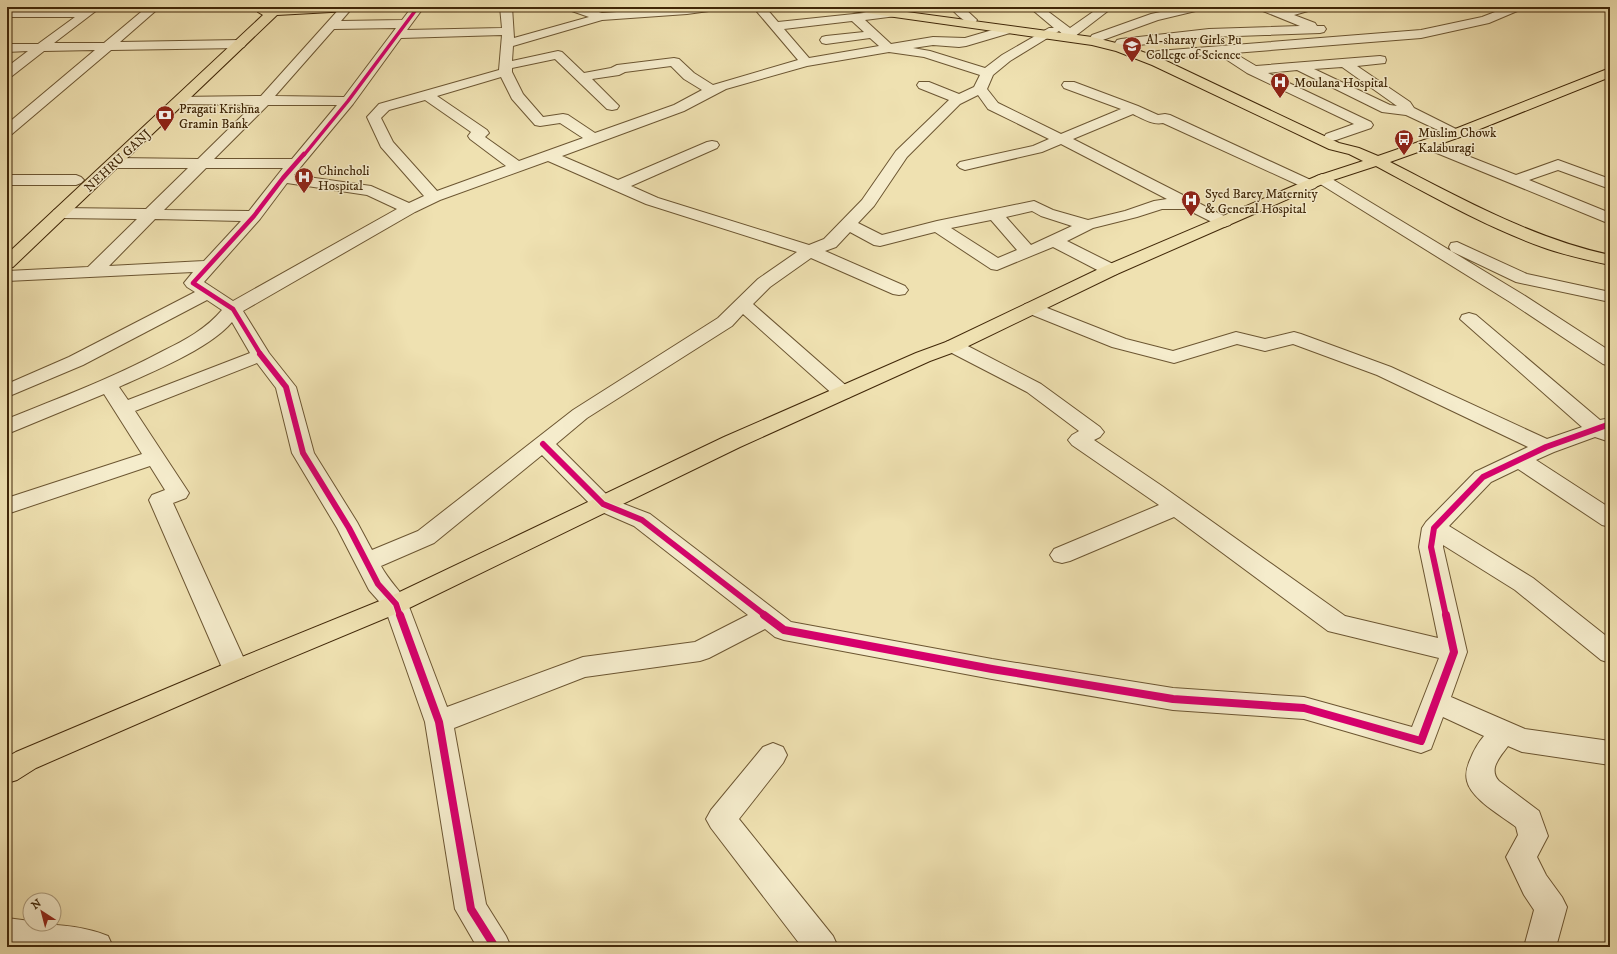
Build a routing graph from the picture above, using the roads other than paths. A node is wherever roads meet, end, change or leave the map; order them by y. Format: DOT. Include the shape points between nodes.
graph roads {
  1 [pos="154,7"];
  2 [pos="297,7"];
  3 [pos="367,7"];
  4 [pos="506,7"];
  5 [pos="570,7"];
  6 [pos="716,7"];
  7 [pos="760,7"];
  8 [pos="844,7"];
  9 [pos="878,7"];
  10 [pos="956,7"];
  11 [pos="1035,7"];
  12 [pos="1107,7"];
  13 [pos="1200,7"];
  14 [pos="1262,7"];
  15 [pos="1311,7"];
  16 [pos="1518,7"];
  17 [pos="346,8"];
  18 [pos="269,9"];
  19 [pos="91,10"];
  20 [pos="7,13"];
  21 [pos="892,14"];
  22 [pos="1283,15"];
  23 [pos="601,17"];
  24 [pos="856,17"];
  25 [pos="971,20"];
  26 [pos="407,22"];
  27 [pos="331,24"];
  28 [pos="775,26"];
  29 [pos="1320,29"];
  30 [pos="1006,30"];
  31 [pos="1050,33"];
  32 [pos="874,34"];
  33 [pos="1070,34"];
  34 [pos="507,38"];
  35 [pos="1096,38"];
  36 [pos="826,40"];
  37 [pos="1349,41"];
  38 [pos="1121,43"];
  39 [pos="223,44"];
  40 [pos="240,44"];
  41 [pos="107,46"];
  42 [pos="40,47"];
  43 [pos="7,48"];
  44 [pos="888,48"];
  45 [pos="1220,50"];
  46 [pos="1158,55"];
  47 [pos="1380,60"];
  48 [pos="806,62"];
  49 [pos="1345,63"];
  50 [pos="1299,66"];
  51 [pos="505,69"];
  52 [pos="1252,70"];
  53 [pos="1610,72"];
  54 [pos="7,73"];
  55 [pos="987,73"];
  56 [pos="583,77"];
  57 [pos="924,85"];
  58 [pos="1069,85"];
  59 [pos="980,89"];
  60 [pos="711,90"];
  61 [pos="427,95"];
  62 [pos="959,99"];
  63 [pos="181,100"];
  64 [pos="264,101"];
  65 [pos="348,101"];
  66 [pos="612,106"];
  67 [pos="1133,109"];
  68 [pos="1409,111"];
  69 [pos="7,131"];
  70 [pos="1455,134"];
  71 [pos="1330,137"];
  72 [pos="594,139"];
  73 [pos="1062,139"];
  74 [pos="1427,144"];
  75 [pos="712,145"];
  76 [pos="1354,151"];
  77 [pos="548,155"];
  78 [pos="1377,161"];
  79 [pos="115,163"];
  80 [pos="201,163"];
  81 [pos="965,165"];
  82 [pos="517,167"];
  83 [pos="289,171"];
  84 [pos="7,180"];
  85 [pos="76,180"];
  86 [pos="1516,180"];
  87 [pos="1316,182"];
  88 [pos="1610,184"];
  89 [pos="617,186"];
  90 [pos="59,196"];
  91 [pos="434,197"];
  92 [pos="1189,204"];
  93 [pos="409,209"];
  94 [pos="60,213"];
  95 [pos="994,214"];
  96 [pos="149,215"];
  97 [pos="254,216"];
  98 [pos="1610,219"];
  99 [pos="1224,222"];
  100 [pos="848,224"];
  101 [pos="1088,225"];
  102 [pos="937,226"];
  103 [pos="1403,229"];
  104 [pos="1054,240"];
  105 [pos="810,251"];
  106 [pos="1028,252"];
  107 [pos="1610,260"];
  108 [pos="7,263"];
  109 [pos="208,266"];
  110 [pos="1111,270"];
  111 [pos="94,271"];
  112 [pos="7,276"];
  113 [pos="899,290"];
  114 [pos="208,293"];
  115 [pos="1610,298"];
  116 [pos="743,304"];
  117 [pos="1031,308"];
  118 [pos="233,309"];
  119 [pos="1469,320"];
  120 [pos="953,346"];
  121 [pos="261,354"];
  122 [pos="1610,360"];
  123 [pos="108,385"];
  124 [pos="7,390"];
  125 [pos="843,393"];
  126 [pos="124,409"];
  127 [pos="7,427"];
  128 [pos="1606,429"];
  129 [pos="543,444"];
  130 [pos="1546,447"];
  131 [pos="154,457"];
  132 [pos="1520,460"];
  133 [pos="603,504"];
  134 [pos="7,506"];
  135 [pos="1176,507"];
  136 [pos="1610,520"];
  137 [pos="1434,528"];
  138 [pos="1062,555"];
  139 [pos="367,562"];
  140 [pos="396,604"];
  141 [pos="766,616"];
  142 [pos="1454,652"];
  143 [pos="1610,653"];
  144 [pos="236,670"];
  145 [pos="1436,702"];
  146 [pos="439,722"];
  147 [pos="1504,732"];
  148 [pos="1610,753"];
  149 [pos="773,755"];
  150 [pos="7,771"];
  151 [pos="7,933"];
  152 [pos="98,947"];
  153 [pos="495,947"];
  154 [pos="822,947"];
  155 [pos="1540,947"];
  1 -- 41 [label="street"];
  2 -- 18 [label="main road"];
  3 -- 17 [label="main road"];
  4 -- 34 [label="street"];
  5 -- 23 [label="street"];
  6 -- 23 [label="street"];
  7 -- 28 [label="street"];
  8 -- 21 [label="main road"];
  9 -- 25 [label="main road"];
  10 -- 25 [label="street"];
  11 -- 33 [label="street"];
  12 -- 33 [label="street"];
  13 -- 35 [label="street" via="1155,17"];
  14 -- 22 [label="street"];
  15 -- 22 [label="street"];
  16 -- 37 [label="street" via="1485,20 1421,34"];
  17 -- 18 [label="main road"];
  17 -- 27 [label="street"];
  18 -- 39 [label="main road, NEHRU GANJ"];
  18 -- 40 [label="main road, NEHRU GANJ"];
  19 -- 20 [label="street"];
  19 -- 42 [label="street"];
  21 -- 24 [label="street"];
  21 -- 30 [label="main road"];
  22 -- 29 [label="street"];
  23 -- 34 [label="street"];
  24 -- 28 [label="street"];
  24 -- 32 [label="street"];
  25 -- 31 [label="main road"];
  26 -- 27 [label="street"];
  26 -- 34 [label="street"];
  26 -- 65 [label="street"];
  27 -- 64 [label="street"];
  28 -- 48 [label="street"];
  29 -- 37 [label="street"];
  29 -- 38 [label="street" via="1209,33"];
  30 -- 31 [label="main road"];
  30 -- 44 [label="street" via="959,43 938,40"];
  31 -- 33 [label="main road"];
  31 -- 55 [label="street" via="1006,58"];
  31 -- 76 [label="main road" via="1133,52 1334,146"];
  32 -- 36 [label="street"];
  32 -- 44 [label="street"];
  33 -- 35 [label="main road"];
  34 -- 51 [label="street"];
  35 -- 38 [label="main road"];
  37 -- 45 [label="street"];
  38 -- 46 [label="main road"];
  39 -- 40 [label="street"];
  39 -- 41 [label="street"];
  39 -- 85 [label="main road, NEHRU GANJ"];
  40 -- 63 [label="main road, NEHRU GANJ"];
  41 -- 42 [label="street"];
  41 -- 69 [label="street"];
  42 -- 43 [label="street"];
  42 -- 54 [label="street"];
  44 -- 48 [label="street"];
  44 -- 55 [label="street" via="926,54"];
  45 -- 46 [label="street"];
  45 -- 52 [label="street"];
  46 -- 71 [label="main road"];
  47 -- 49 [label="street"];
  48 -- 60 [label="street"];
  49 -- 50 [label="street"];
  49 -- 68 [label="street" via="1405,105"];
  50 -- 52 [label="street"];
  50 -- 68 [label="street" via="1387,109"];
  51 -- 56 [label="street" via="558,55"];
  51 -- 61 [label="street"];
  51 -- 72 [label="street" via="517,96 540,122 563,118"];
  52 -- 71 [label="street" via="1366,125"];
  53 -- 70 [label="main road"];
  55 -- 59 [label="street"];
  56 -- 60 [label="street" via="619,71 617,69 674,62 689,76"];
  56 -- 66 [label="street"];
  57 -- 62 [label="street"];
  58 -- 67 [label="street"];
  59 -- 62 [label="street"];
  59 -- 73 [label="street" via="993,106"];
  60 -- 72 [label="street" via="679,108"];
  61 -- 82 [label="street" via="482,133 475,136"];
  61 -- 91 [label="street" via="384,107 374,117 386,144"];
  62 -- 100 [label="street" via="901,154 868,203"];
  63 -- 64 [label="street"];
  63 -- 79 [label="main road, NEHRU GANJ"];
  64 -- 65 [label="street"];
  64 -- 80 [label="street"];
  65 -- 83 [label="street"];
  67 -- 73 [label="street"];
  67 -- 87 [label="street" via="1156,120 1165,118"];
  68 -- 70 [label="street"];
  70 -- 74 [label="main road"];
  71 -- 76 [label="main road"];
  72 -- 77 [label="street"];
  73 -- 81 [label="street" via="1024,153"];
  73 -- 92 [label="street"];
  74 -- 78 [label="main road"];
  74 -- 86 [label="street"];
  75 -- 89 [label="street"];
  76 -- 78 [label="main road"];
  77 -- 82 [label="street"];
  77 -- 89 [label="street"];
  78 -- 87 [label="main road"];
  78 -- 107 [label="main road" via="1523,235 1561,249"];
  79 -- 80 [label="street"];
  79 -- 94 [label="main road, NEHRU GANJ"];
  80 -- 83 [label="street"];
  80 -- 96 [label="street"];
  82 -- 91 [label="street"];
  83 -- 93 [label="street" via="371,190"];
  83 -- 97 [label="street"];
  84 -- 85 [label="street"];
  85 -- 90 [label="main road, NEHRU GANJ"];
  86 -- 88 [label="street" via="1558,165"];
  86 -- 98 [label="street"];
  87 -- 99 [label="main road"];
  87 -- 103 [label="street"];
  89 -- 105 [label="street" via="652,201"];
  91 -- 93 [label="street"];
  92 -- 99 [label="street"];
  92 -- 101 [label="street" via="1160,204"];
  93 -- 118 [label="street"];
  94 -- 96 [label="street"];
  94 -- 108 [label="main road, NEHRU GANJ"];
  95 -- 101 [label="street" via="1034,206 1047,213"];
  95 -- 102 [label="street"];
  95 -- 106 [label="street"];
  96 -- 97 [label="street"];
  96 -- 111 [label="street"];
  97 -- 109 [label="street"];
  99 -- 110 [label="main road"];
  100 -- 102 [label="street" via="880,241"];
  100 -- 105 [label="street" via="830,243"];
  101 -- 104 [label="street"];
  102 -- 106 [label="street" via="997,265"];
  103 -- 115 [label="street" via="1413,226 1522,278"];
  103 -- 122 [label="street" via="1516,298"];
  104 -- 106 [label="street"];
  104 -- 110 [label="street"];
  105 -- 113 [label="street"];
  105 -- 116 [label="street" via="764,283"];
  109 -- 111 [label="street"];
  109 -- 114 [label="street" via="193,283"];
  110 -- 117 [label="main road"];
  111 -- 112 [label="street"];
  114 -- 118 [label="street"];
  114 -- 124 [label="street" via="76,361"];
  116 -- 125 [label="street"];
  116 -- 129 [label="street" via="725,322 580,414"];
  117 -- 120 [label="main road"];
  117 -- 130 [label="street" via="1119,343 1174,357 1236,338 1265,345 1294,338 1384,371"];
  118 -- 121 [label="street"];
  118 -- 123 [label="street" via="204,337"];
  119 -- 128 [label="street"];
  120 -- 125 [label="main road"];
  120 -- 135 [label="street" via="1034,388 1093,432 1079,440"];
  121 -- 126 [label="street"];
  121 -- 139 [label="street" via="286,387 303,453"];
  123 -- 126 [label="street"];
  123 -- 127 [label="street"];
  125 -- 133 [label="main road" via="732,442"];
  126 -- 131 [label="street"];
  128 -- 130 [label="street"];
  129 -- 133 [label="street"];
  129 -- 139 [label="street" via="426,537"];
  130 -- 132 [label="street"];
  131 -- 134 [label="street"];
  131 -- 144 [label="street" via="178,493 160,500"];
  132 -- 136 [label="street"];
  132 -- 137 [label="street" via="1484,477"];
  133 -- 140 [label="main road"];
  133 -- 141 [label="street" via="642,520"];
  135 -- 138 [label="street"];
  135 -- 142 [label="street" via="1337,624"];
  137 -- 142 [label="street" via="1431,547"];
  137 -- 143 [label="street" via="1524,584"];
  139 -- 140 [label="street" via="378,584"];
  140 -- 144 [label="main road"];
  140 -- 146 [label="street"];
  141 -- 145 [label="street" via="784,630 992,669 1173,699 1304,708 1421,740"];
  141 -- 146 [label="street" via="700,651 583,667"];
  142 -- 145 [label="street"];
  144 -- 150 [label="main road" via="26,760"];
  145 -- 147 [label="street"];
  146 -- 153 [label="street" via="471,909"];
  147 -- 148 [label="street" via="1522,740"];
  147 -- 155 [label="street" via="1487,752 1480,770 1481,781 1529,820 1533,836 1521,857 1535,885 1551,907"];
  149 -- 154 [label="street" via="721,819"];
  151 -- 152 [label="street"];
}
